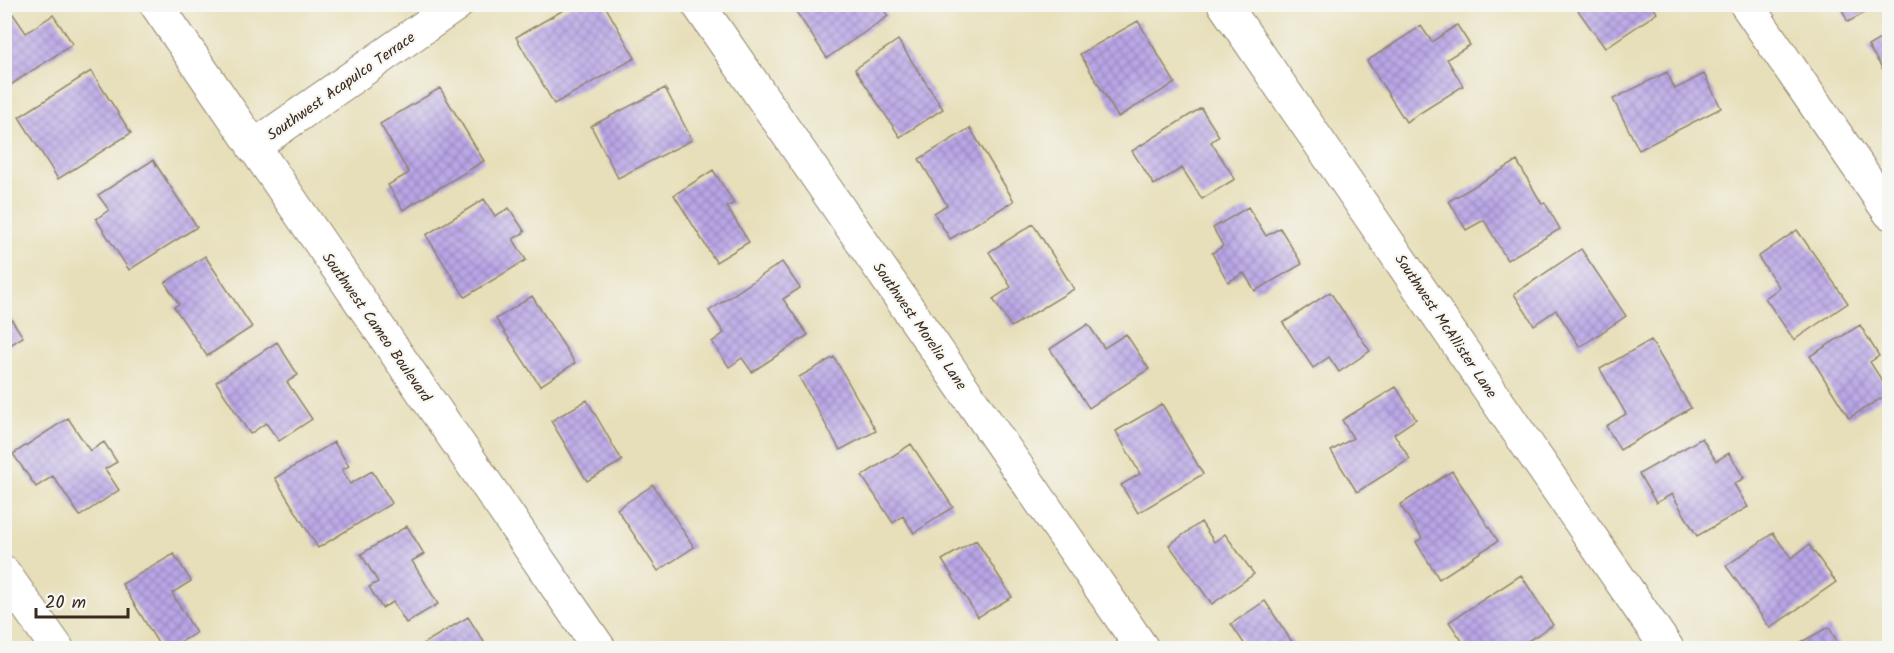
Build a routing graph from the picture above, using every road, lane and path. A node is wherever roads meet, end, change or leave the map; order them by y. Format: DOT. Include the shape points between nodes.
graph roads {
  1 [pos="156,4"];
  2 [pos="457,4"];
  3 [pos="699,4"];
  4 [pos="1224,4"];
  5 [pos="1746,4"];
  6 [pos="253,147"];
  7 [pos="1890,213"];
  8 [pos="4,573"];
  9 [pos="57,648"];
  10 [pos="599,648"];
  11 [pos="1142,648"];
  12 [pos="1667,648"];
  1 -- 6 [label="street, Southwest Cameo Boulevard"];
  2 -- 6 [label="street, Southwest Acapulco Terrace"];
  3 -- 11 [label="street, Southwest Morelia Lane"];
  4 -- 12 [label="street, Southwest McAllister Lane"];
  5 -- 7 [label="street"];
  6 -- 10 [label="street, Southwest Cameo Boulevard"];
  8 -- 9 [label="street"];
}
